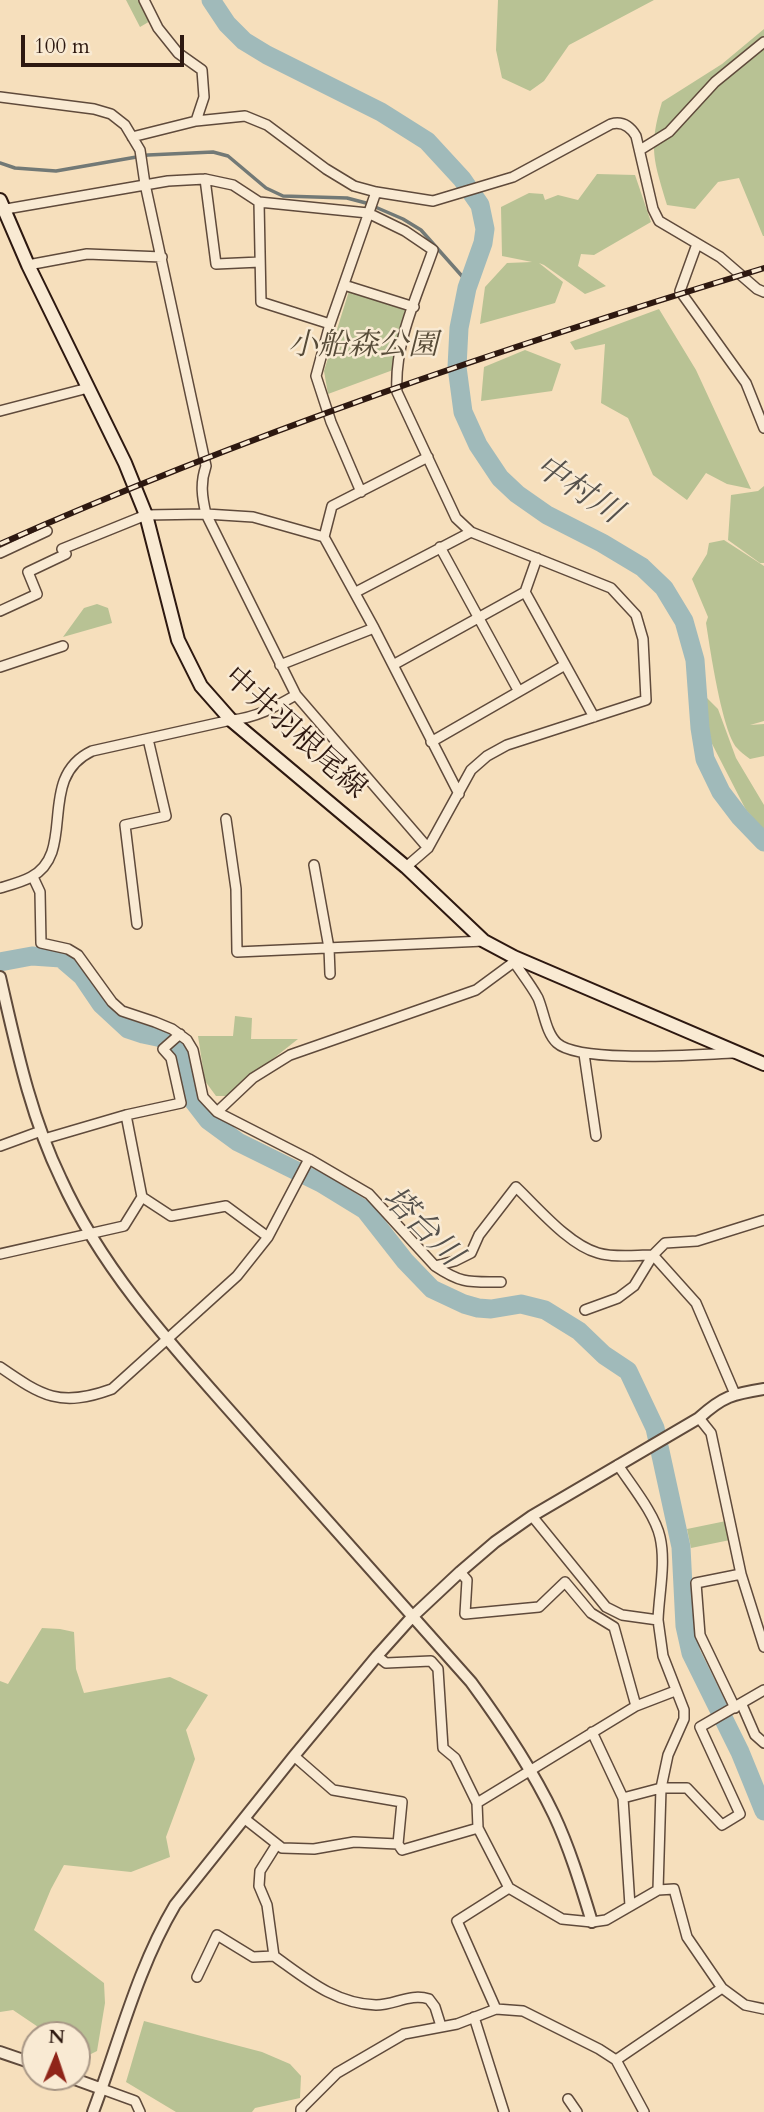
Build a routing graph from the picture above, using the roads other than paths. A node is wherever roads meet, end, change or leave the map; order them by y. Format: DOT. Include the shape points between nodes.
graph roads {
  1 [pos="144,0"];
  2 [pos="764,42"];
  3 [pos="0,97"];
  4 [pos="196,121"];
  5 [pos="132,137"];
  6 [pos="640,150"];
  7 [pos="205,179"];
  8 [pos="145,184"];
  9 [pos="375,195"];
  10 [pos="259,202"];
  11 [pos="1,207"];
  12 [pos="368,213"];
  13 [pos="697,244"];
  14 [pos="162,257"];
  15 [pos="260,262"];
  16 [pos="28,265"];
  17 [pos="344,285"];
  18 [pos="764,292"];
  19 [pos="414,307"];
  20 [pos="330,324"];
  21 [pos="88,388"];
  22 [pos="0,411"];
  23 [pos="764,428"];
  24 [pos="428,457"];
  25 [pos="361,492"];
  26 [pos="206,514"];
  27 [pos="146,515"];
  28 [pos="47,531"];
  29 [pos="471,531"];
  30 [pos="324,537"];
  31 [pos="440,547"];
  32 [pos="0,553"];
  33 [pos="537,558"];
  34 [pos="356,592"];
  35 [pos="526,592"];
  36 [pos="0,611"];
  37 [pos="478,617"];
  38 [pos="374,628"];
  39 [pos="63,646"];
  40 [pos="280,665"];
  41 [pos="393,665"];
  42 [pos="565,665"];
  43 [pos="0,667"];
  44 [pos="518,690"];
  45 [pos="296,695"];
  46 [pos="594,717"];
  47 [pos="231,720"];
  48 [pos="148,739"];
  49 [pos="431,742"];
  50 [pos="459,794"];
  51 [pos="226,819"];
  52 [pos="428,848"];
  53 [pos="314,865"];
  54 [pos="406,867"];
  55 [pos="33,877"];
  56 [pos="0,888"];
  57 [pos="137,924"];
  58 [pos="484,941"];
  59 [pos="329,948"];
  60 [pos="514,959"];
  61 [pos="330,974"];
  62 [pos="1,982"];
  63 [pos="180,1034"];
  64 [pos="740,1053"];
  65 [pos="584,1054"];
  66 [pos="763,1061"];
  67 [pos="217,1112"];
  68 [pos="126,1115"];
  69 [pos="42,1135"];
  70 [pos="596,1136"];
  71 [pos="0,1146"];
  72 [pos="309,1159"];
  73 [pos="142,1197"];
  74 [pos="764,1220"];
  75 [pos="90,1233"];
  76 [pos="268,1237"];
  77 [pos="0,1254"];
  78 [pos="653,1255"];
  79 [pos="435,1266"];
  80 [pos="501,1282"];
  81 [pos="585,1310"];
  82 [pos="167,1339"];
  83 [pos="0,1367"];
  84 [pos="764,1389"];
  85 [pos="735,1394"];
  86 [pos="699,1418"];
  87 [pos="618,1465"];
  88 [pos="532,1516"];
  89 [pos="460,1572"];
  90 [pos="741,1574"];
  91 [pos="412,1617"];
  92 [pos="658,1620"];
  93 [pos="764,1647"];
  94 [pos="377,1656"];
  95 [pos="764,1690"];
  96 [pos="675,1691"];
  97 [pos="636,1706"];
  98 [pos="734,1708"];
  99 [pos="592,1732"];
  100 [pos="764,1744"];
  101 [pos="294,1756"];
  102 [pos="531,1772"];
  103 [pos="661,1788"];
  104 [pos="623,1798"];
  105 [pos="477,1803"];
  106 [pos="245,1819"];
  107 [pos="478,1828"];
  108 [pos="277,1844"];
  109 [pos="398,1844"];
  110 [pos="509,1888"];
  111 [pos="658,1890"];
  112 [pos="630,1906"];
  113 [pos="592,1922"];
  114 [pos="274,1956"];
  115 [pos="197,1977"];
  116 [pos="722,1988"];
  117 [pos="496,2009"];
  118 [pos="764,2009"];
  119 [pos="474,2017"];
  120 [pos="441,2026"];
  121 [pos="0,2052"];
  122 [pos="21,2059"];
  123 [pos="616,2060"];
  124 [pos="91,2085"];
  125 [pos="102,2089"];
  126 [pos="568,2099"];
  127 [pos="93,2112"];
  128 [pos="140,2112"];
  129 [pos="301,2112"];
  130 [pos="504,2112"];
  131 [pos="577,2112"];
  132 [pos="644,2112"];
  1 -- 4 [label="street" via="178,53 202,70 204,97"];
  2 -- 6 [label="street" via="715,82 669,132"];
  3 -- 5 [label="street" via="111,114"];
  4 -- 5 [label="street"];
  4 -- 9 [label="street" via="245,116 267,125 326,169"];
  5 -- 8 [label="street" via="140,150"];
  6 -- 9 [label="street" via="633,130 615,123 513,177 484,186 440,199"];
  6 -- 13 [label="street" via="655,216"];
  7 -- 8 [label="street"];
  7 -- 10 [label="street" via="233,185"];
  7 -- 15 [label="street" via="216,264"];
  8 -- 11 [label="street"];
  8 -- 14 [label="street"];
  9 -- 12 [label="street"];
  10 -- 12 [label="street"];
  10 -- 15 [label="street"];
  11 -- 16 [label="main road, 中井羽根尾線"];
  12 -- 17 [label="street"];
  12 -- 19 [label="street" via="433,250"];
  13 -- 18 [label="street"];
  13 -- 23 [label="street" via="680,291 746,383"];
  14 -- 16 [label="street" via="87,254"];
  14 -- 26 [label="street" via="206,466 201,478"];
  15 -- 20 [label="street" via="261,302"];
  16 -- 21 [label="main road, 中井羽根尾線"];
  17 -- 19 [label="street"];
  17 -- 20 [label="street"];
  19 -- 24 [label="street" via="399,351 397,392"];
  20 -- 25 [label="street" via="316,376"];
  21 -- 22 [label="street"];
  21 -- 27 [label="main road, 中井羽根尾線"];
  24 -- 25 [label="street"];
  24 -- 29 [label="street" via="456,518"];
  25 -- 30 [label="street" via="332,506"];
  26 -- 27 [label="street"];
  26 -- 30 [label="street" via="253,517"];
  26 -- 40 [label="street"];
  27 -- 36 [label="street" via="28,572 37,594"];
  27 -- 47 [label="main road, 中井羽根尾線" via="178,640 201,686"];
  28 -- 32 [label="street"];
  29 -- 31 [label="street"];
  29 -- 33 [label="street"];
  30 -- 34 [label="street"];
  31 -- 34 [label="street"];
  31 -- 37 [label="street"];
  33 -- 35 [label="street"];
  33 -- 46 [label="street" via="611,588 636,615 643,639 646,700"];
  34 -- 38 [label="street"];
  35 -- 37 [label="street"];
  35 -- 42 [label="street"];
  37 -- 41 [label="street"];
  37 -- 44 [label="street"];
  38 -- 40 [label="street"];
  38 -- 41 [label="street"];
  39 -- 43 [label="street"];
  40 -- 45 [label="street"];
  41 -- 49 [label="street"];
  42 -- 44 [label="street"];
  42 -- 46 [label="street"];
  44 -- 49 [label="street"];
  45 -- 47 [label="street" via="265,712"];
  45 -- 52 [label="street"];
  46 -- 50 [label="street" via="487,756 471,770"];
  47 -- 48 [label="street"];
  47 -- 54 [label="main road, 中井羽根尾線"];
  48 -- 55 [label="street" via="92,751 74,764 61,786 51,852"];
  48 -- 57 [label="street" via="166,816 125,825"];
  49 -- 50 [label="street"];
  50 -- 52 [label="street"];
  51 -- 59 [label="street" via="236,889 237,952"];
  52 -- 54 [label="street"];
  53 -- 59 [label="street"];
  54 -- 58 [label="main road, 中井羽根尾線"];
  55 -- 56 [label="street"];
  55 -- 63 [label="street" via="40,892 41,943 78,955 122,1011"];
  58 -- 59 [label="street"];
  58 -- 60 [label="main road, 中井羽根尾線"];
  59 -- 61 [label="street"];
  60 -- 64 [label="main road, 中井羽根尾線"];
  60 -- 65 [label="street" via="558,1044"];
  60 -- 67 [label="street" via="476,990 290,1055 253,1078"];
  62 -- 69 [label="street" via="19,1063"];
  63 -- 67 [label="street" via="193,1050 203,1097"];
  63 -- 68 [label="street" via="163,1049 171,1058 181,1103"];
  64 -- 65 [label="street"];
  64 -- 66 [label="main road, 中井羽根尾線"];
  65 -- 70 [label="street"];
  67 -- 72 [label="street"];
  68 -- 69 [label="street"];
  68 -- 73 [label="street"];
  69 -- 71 [label="street"];
  69 -- 75 [label="street"];
  72 -- 76 [label="street"];
  72 -- 79 [label="street" via="369,1194"];
  73 -- 75 [label="street" via="124,1226"];
  73 -- 76 [label="street" via="171,1216 226,1206"];
  74 -- 78 [label="street" via="697,1241 664,1243"];
  75 -- 77 [label="street"];
  75 -- 82 [label="street" via="107,1263"];
  76 -- 82 [label="street" via="237,1276"];
  78 -- 79 [label="street" via="596,1253 570,1238 516,1187 479,1235 471,1253"];
  78 -- 81 [label="street" via="634,1286 618,1298"];
  78 -- 85 [label="street" via="695,1303"];
  79 -- 80 [label="street" via="454,1279"];
  82 -- 83 [label="street" via="112,1389 92,1396 53,1398"];
  82 -- 91 [label="street"];
  84 -- 85 [label="street"];
  85 -- 86 [label="street"];
  86 -- 87 [label="street"];
  86 -- 90 [label="street" via="711,1433"];
  87 -- 88 [label="street"];
  87 -- 92 [label="street" via="657,1526 662,1556"];
  88 -- 89 [label="street"];
  88 -- 92 [label="street" via="606,1606 622,1615"];
  89 -- 91 [label="street"];
  89 -- 97 [label="street" via="467,1580 465,1614 539,1607 565,1583 591,1613 614,1627"];
  90 -- 93 [label="street"];
  90 -- 98 [label="street" via="696,1583 701,1634"];
  91 -- 94 [label="street"];
  91 -- 102 [label="street" via="471,1682"];
  92 -- 96 [label="street" via="663,1656"];
  94 -- 101 [label="street"];
  94 -- 105 [label="street" via="386,1663 431,1661 438,1670 443,1748 455,1758"];
  95 -- 98 [label="street"];
  96 -- 97 [label="street"];
  96 -- 103 [label="street" via="684,1719 668,1755"];
  97 -- 99 [label="street"];
  98 -- 100 [label="street"];
  98 -- 103 [label="street" via="700,1727 740,1814 722,1825 687,1788"];
  99 -- 102 [label="street"];
  99 -- 104 [label="street"];
  101 -- 106 [label="street"];
  101 -- 109 [label="street" via="333,1790 402,1802"];
  102 -- 105 [label="street"];
  102 -- 113 [label="street" via="555,1816"];
  103 -- 104 [label="street"];
  103 -- 111 [label="street"];
  104 -- 112 [label="street"];
  105 -- 107 [label="street"];
  106 -- 108 [label="street"];
  106 -- 125 [label="street" via="175,1905 159,1932"];
  107 -- 109 [label="street" via="402,1850"];
  107 -- 110 [label="street"];
  108 -- 109 [label="street" via="314,1849 354,1842"];
  108 -- 114 [label="street" via="261,1871 259,1885 267,1905"];
  110 -- 113 [label="street" via="562,1919"];
  110 -- 117 [label="street" via="457,1921"];
  111 -- 112 [label="street"];
  111 -- 116 [label="street" via="674,1889 687,1937"];
  112 -- 113 [label="street" via="606,1920"];
  114 -- 115 [label="street" via="253,1957 217,1935"];
  114 -- 120 [label="street" via="347,2002 378,2005 412,1996 429,1999"];
  116 -- 118 [label="street" via="745,2006"];
  116 -- 123 [label="street"];
  117 -- 119 [label="street"];
  117 -- 123 [label="street" via="523,2011"];
  119 -- 120 [label="street"];
  119 -- 130 [label="street"];
  120 -- 129 [label="street" via="404,2034 337,2073"];
  121 -- 122 [label="street"];
  123 -- 132 [label="street"];
  124 -- 125 [label="street"];
  125 -- 127 [label="street"];
  125 -- 128 [label="street" via="135,2101"];
  126 -- 131 [label="street"];
}
